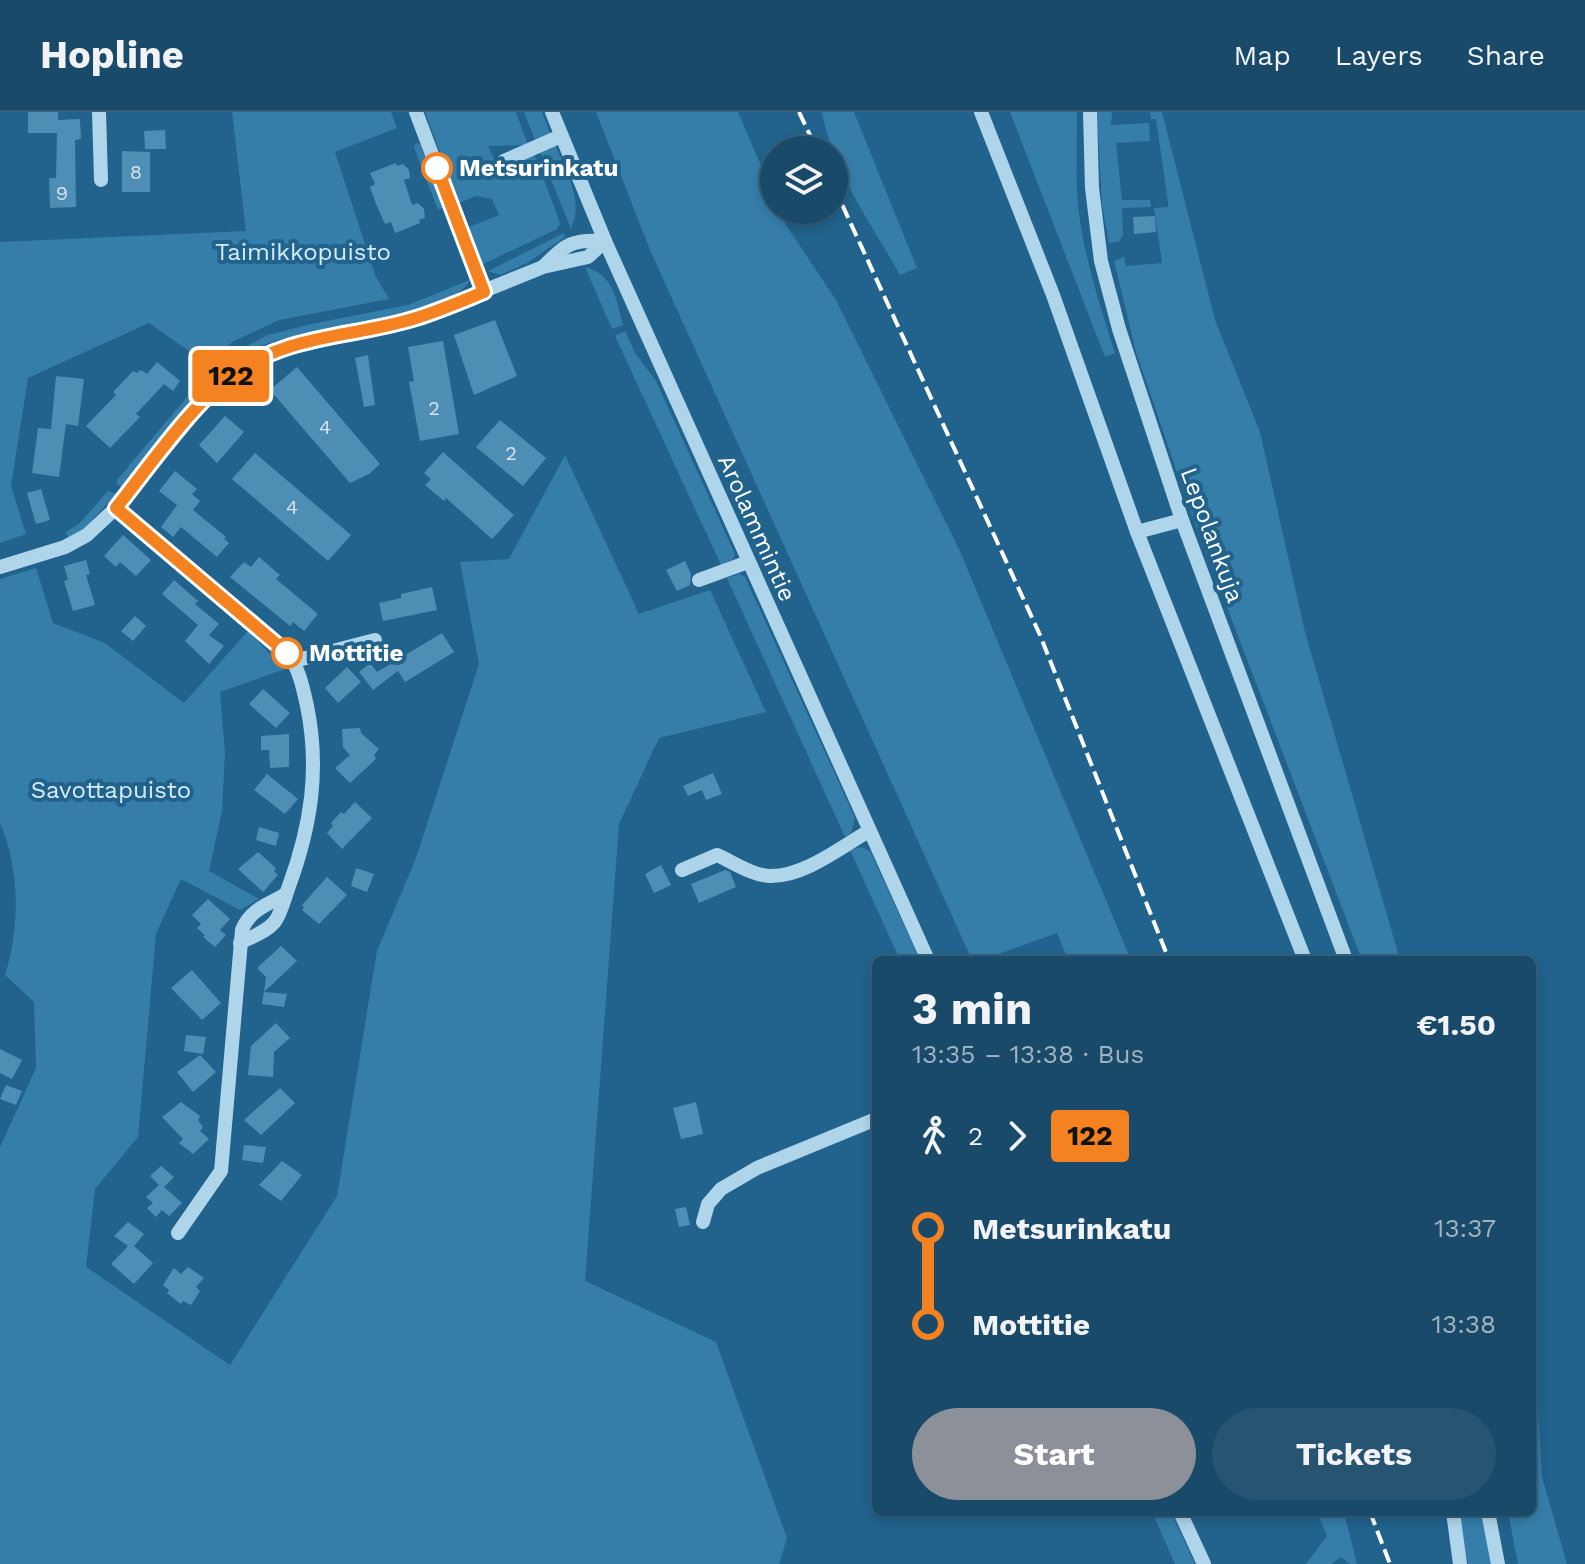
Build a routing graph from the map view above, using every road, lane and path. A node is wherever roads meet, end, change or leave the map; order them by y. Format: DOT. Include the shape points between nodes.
graph roads {
  1 [pos="99,112"];
  2 [pos="416,112"];
  3 [pos="552,112"];
  4 [pos="981,112"];
  5 [pos="1090,112"];
  6 [pos="561,136"];
  7 [pos="504,161"];
  8 [pos="101,180"];
  9 [pos="605,241"];
  10 [pos="484,292"];
  11 [pos="116,508"];
  12 [pos="1182,520"];
  13 [pos="1137,532"];
  14 [pos="748,562"];
  15 [pos="0,567"];
  16 [pos="699,580"];
  17 [pos="375,640"];
  18 [pos="294,661"];
  19 [pos="869,831"];
  20 [pos="682,870"];
  21 [pos="286,894"];
  22 [pos="240,943"];
  23 [pos="926,956"];
  24 [pos="1303,956"];
  25 [pos="1345,956"];
  26 [pos="872,1121"];
  27 [pos="703,1222"];
  28 [pos="178,1233"];
  29 [pos="1182,1516"];
  30 [pos="1454,1516"];
  31 [pos="1489,1516"];
  32 [pos="1204,1564"];
  33 [pos="1460,1564"];
  34 [pos="1498,1564"];
  1 -- 8 [label="street"];
  2 -- 10 [label="street"];
  3 -- 6 [label="street, Arolammintie"];
  4 -- 13 [label="street"];
  5 -- 12 [label="street, Lepolankuja" via="1101,261"];
  6 -- 7 [label="street"];
  6 -- 9 [label="street, Arolammintie"];
  9 -- 10 [label="street" via="588,257 543,267"];
  9 -- 14 [label="street, Arolammintie"];
  10 -- 11 [label="street" via="417,318 289,345 232,375 207,397"];
  11 -- 15 [label="street" via="76,542"];
  11 -- 18 [label="street"];
  12 -- 13 [label="street"];
  12 -- 25 [label="street, Lepolankuja"];
  13 -- 24 [label="street"];
  14 -- 16 [label="street"];
  14 -- 19 [label="street, Arolammintie"];
  17 -- 18 [label="street"];
  18 -- 21 [label="street" via="312,728 314,787 304,846"];
  19 -- 20 [label="street" via="782,874 768,876 717,855"];
  19 -- 23 [label="street, Arolammintie"];
  21 -- 22 [label="street" via="275,922"];
  21 -- 22 [label="street" via="247,917"];
  22 -- 28 [label="street" via="221,1171"];
  26 -- 27 [label="street" via="757,1168 721,1189 708,1204"];
  29 -- 32 [label="street"];
  30 -- 33 [label="street"];
  31 -- 34 [label="street"];
}
